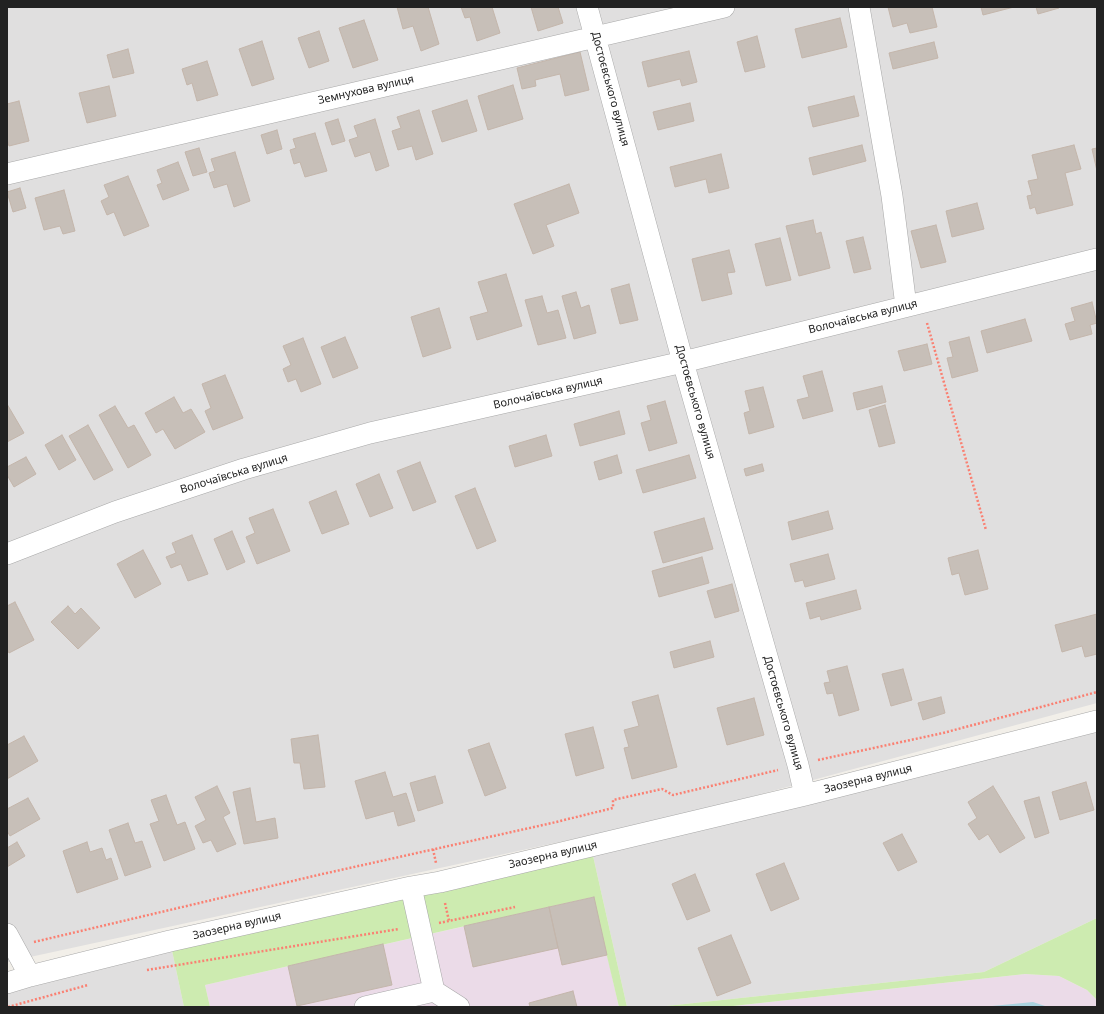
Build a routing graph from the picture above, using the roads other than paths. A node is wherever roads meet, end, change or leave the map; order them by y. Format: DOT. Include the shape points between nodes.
graph roads {
  1 [pos="588,7"];
  2 [pos="724,7"];
  3 [pos="859,7"];
  4 [pos="596,37"];
  5 [pos="7,174"];
  6 [pos="1097,259"];
  7 [pos="914,304"];
  8 [pos="683,362"];
  9 [pos="7,554"];
  10 [pos="1097,721"];
  11 [pos="805,795"];
  12 [pos="411,887"];
  13 [pos="7,934"];
  14 [pos="30,976"];
  15 [pos="7,983"];
  16 [pos="434,992"];
  17 [pos="365,1007"];
  18 [pos="459,1007"];
  1 -- 4 [label="street, Достоєвського вулиця"];
  2 -- 4 [label="street, Земнухова вулиця"];
  3 -- 7 [label="street"];
  4 -- 5 [label="street, Земнухова вулиця"];
  4 -- 8 [label="street, Достоєвського вулиця"];
  6 -- 7 [label="street, Волочаївська вулиця"];
  7 -- 8 [label="street, Волочаївська вулиця"];
  8 -- 9 [label="street, Волочаївська вулиця" via="370,433 258,465 115,512"];
  8 -- 11 [label="street, Достоєвського вулиця"];
  10 -- 11 [label="street, Заозерна вулиця"];
  11 -- 12 [label="street, Заозерна вулиця"];
  12 -- 14 [label="street, Заозерна вулиця" via="170,941"];
  12 -- 16 [label="street"];
  13 -- 14 [label="street"];
  14 -- 15 [label="street, Заозерна вулиця"];
  16 -- 17 [label="street"];
  16 -- 18 [label="street"];
}
